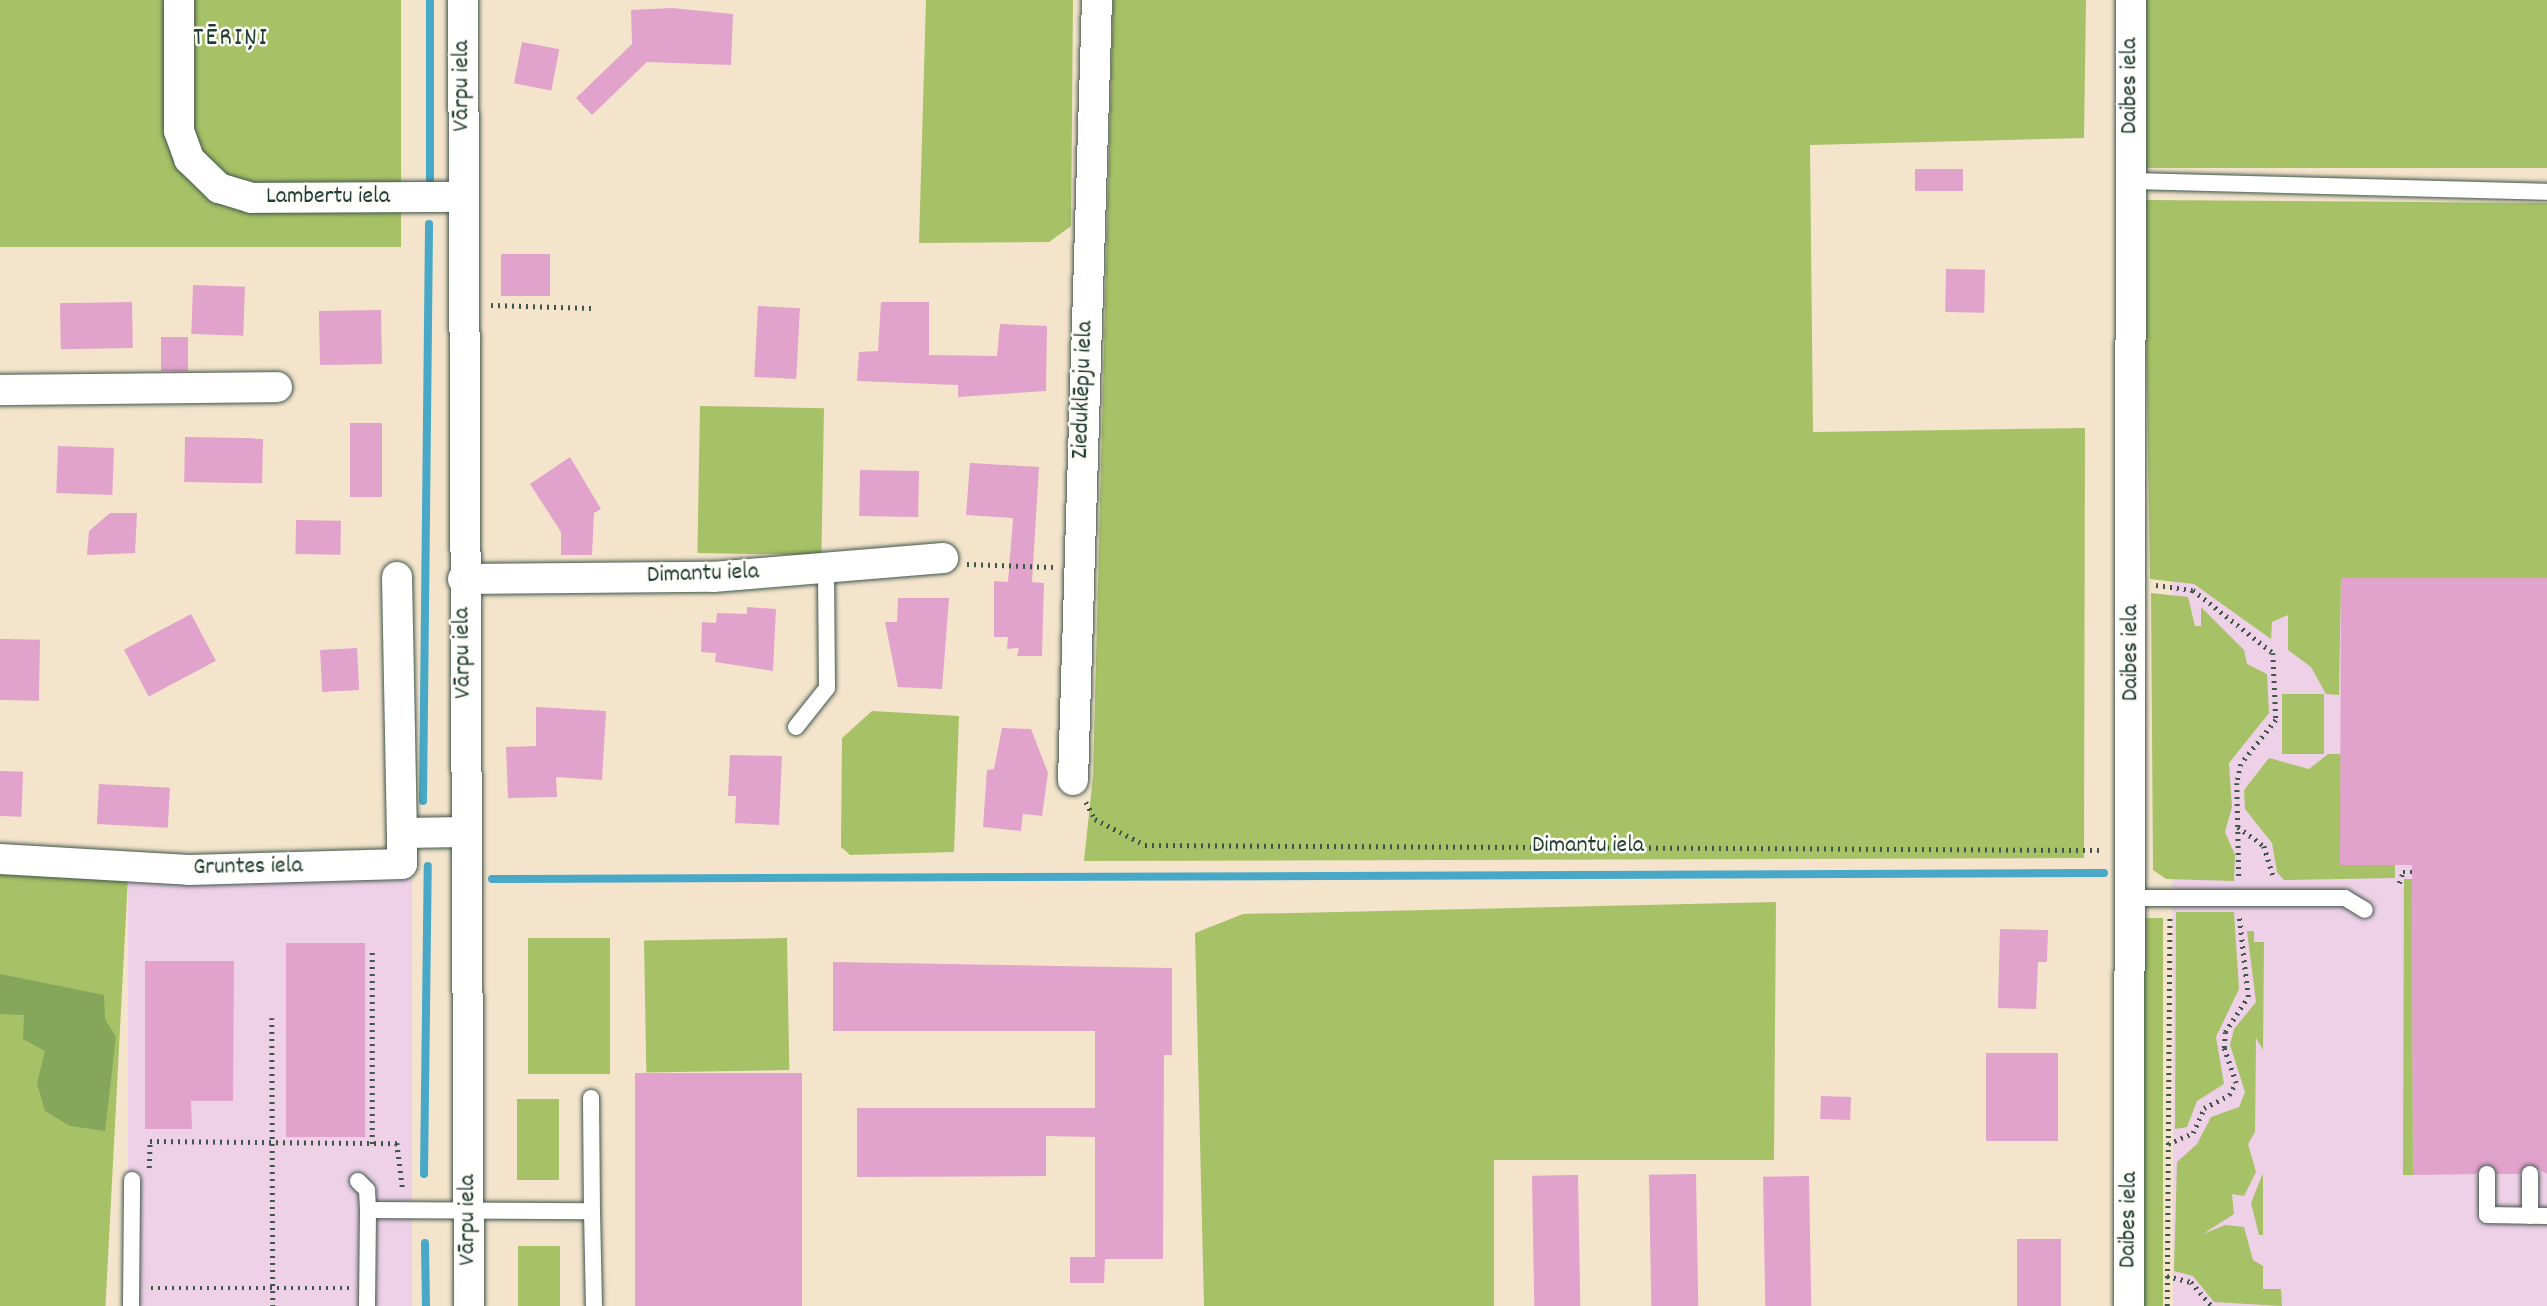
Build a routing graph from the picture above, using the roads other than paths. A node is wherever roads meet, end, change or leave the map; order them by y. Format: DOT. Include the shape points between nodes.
graph roads {
  1 [pos="179,0"];
  2 [pos="463,0"];
  3 [pos="1097,0"];
  4 [pos="2131,0"];
  5 [pos="2131,181"];
  6 [pos="2547,192"];
  7 [pos="462,197"];
  8 [pos="277,387"];
  9 [pos="0,390"];
  10 [pos="943,558"];
  11 [pos="826,568"];
  12 [pos="397,577"];
  13 [pos="463,579"];
  14 [pos="796,727"];
  15 [pos="1073,779"];
  16 [pos="466,832"];
  17 [pos="402,833"];
  18 [pos="0,859"];
  19 [pos="2133,898"];
  20 [pos="2365,910"];
  21 [pos="591,1098"];
  22 [pos="2487,1174"];
  23 [pos="2530,1174"];
  24 [pos="132,1180"];
  25 [pos="358,1181"];
  26 [pos="368,1210"];
  27 [pos="470,1211"];
  28 [pos="592,1211"];
  29 [pos="2539,1216"];
  30 [pos="131,1306"];
  31 [pos="367,1306"];
  32 [pos="469,1306"];
  33 [pos="594,1306"];
  34 [pos="2129,1306"];
  1 -- 7 [label="street, Lambertu iela" via="179,131 200,173 219,188 251,198"];
  2 -- 7 [label="street, Vārpu iela"];
  3 -- 15 [label="street, Zieduklēpju iela"];
  4 -- 5 [label="street, Daibes iela"];
  5 -- 6 [label="lane"];
  5 -- 19 [label="street, Daibes iela"];
  7 -- 13 [label="street, Vārpu iela"];
  8 -- 9 [label="street"];
  10 -- 11 [label="street, Dimantu iela"];
  11 -- 13 [label="street, Dimantu iela" via="713,577"];
  11 -- 14 [label="lane" via="827,688"];
  12 -- 17 [label="street"];
  13 -- 16 [label="street, Vārpu iela"];
  16 -- 17 [label="street"];
  16 -- 27 [label="street, Vārpu iela"];
  17 -- 18 [label="street, Gruntes iela" via="402,864 189,870"];
  19 -- 20 [label="lane" via="2345,898"];
  19 -- 34 [label="street, Daibes iela"];
  21 -- 28 [label="lane"];
  22 -- 29 [label="lane" via="2487,1215"];
  23 -- 29 [label="lane"];
  24 -- 30 [label="lane"];
  25 -- 26 [label="lane" via="367,1190"];
  26 -- 27 [label="lane"];
  26 -- 31 [label="lane"];
  27 -- 28 [label="lane"];
  27 -- 32 [label="street, Vārpu iela"];
  28 -- 33 [label="lane"];
}
